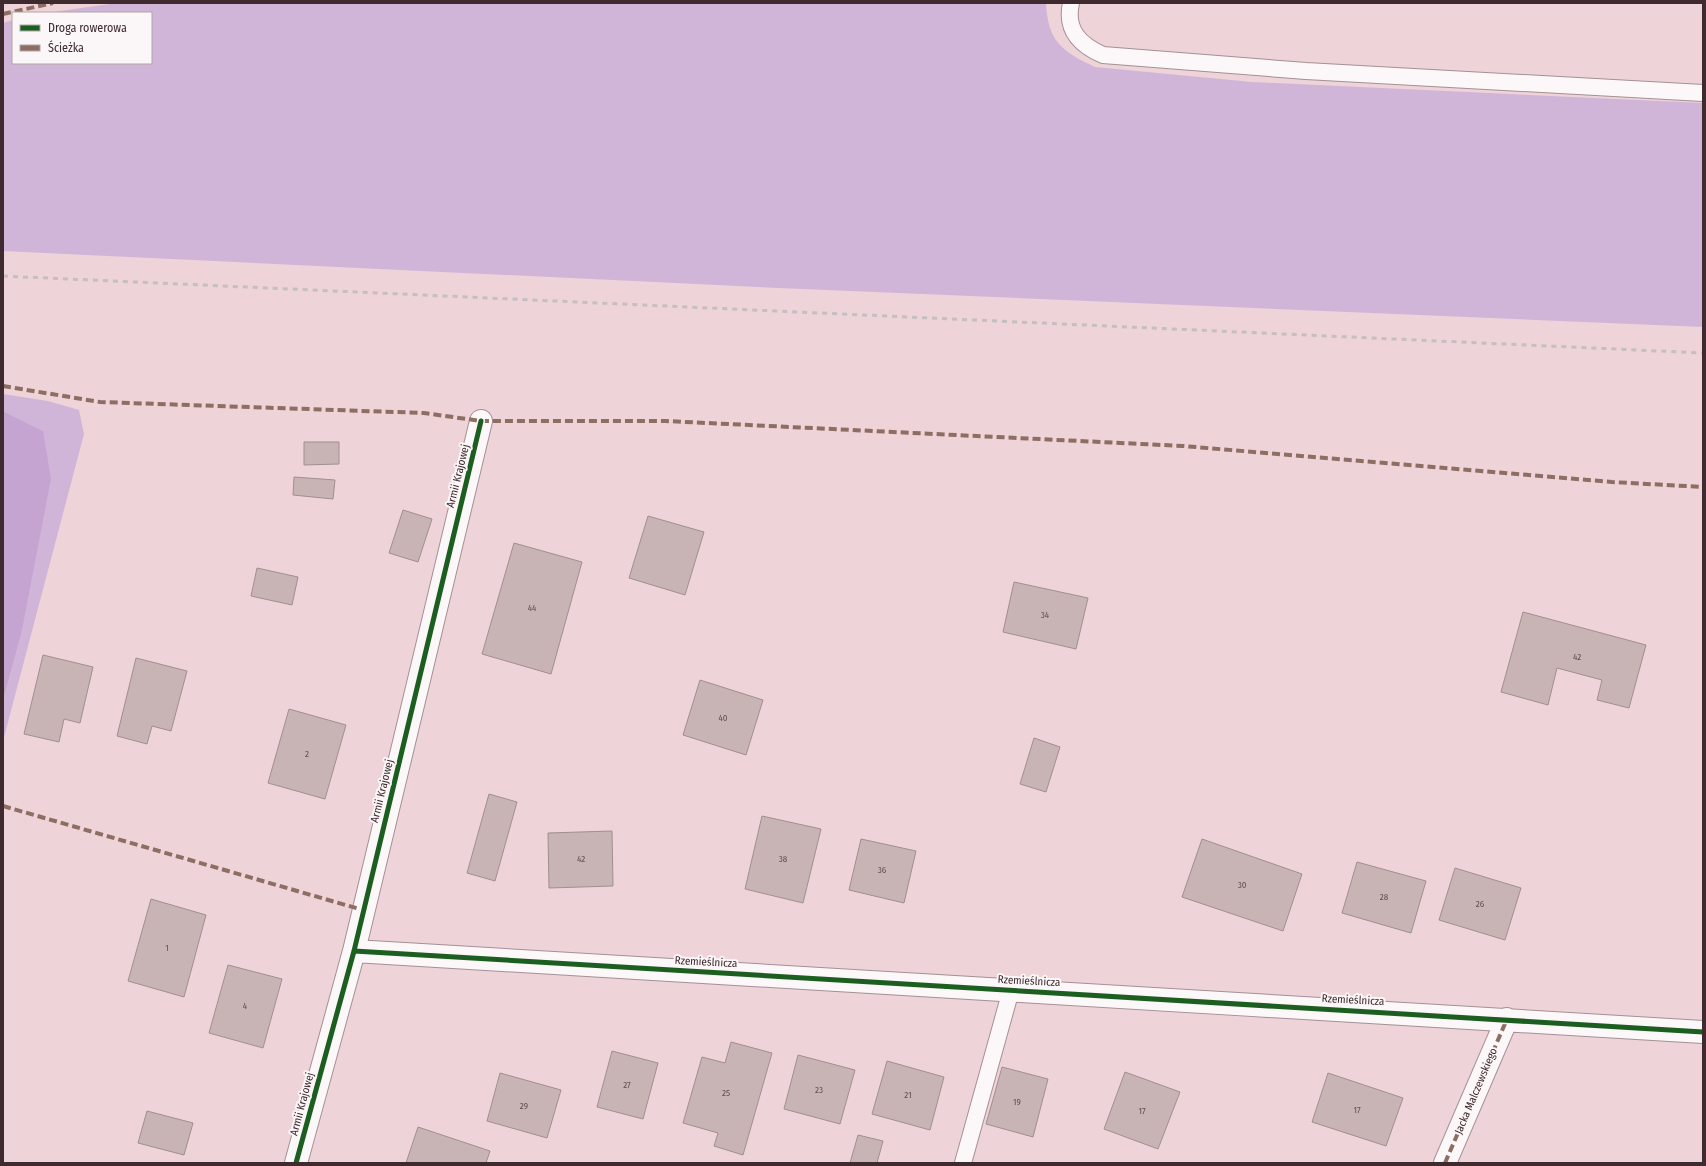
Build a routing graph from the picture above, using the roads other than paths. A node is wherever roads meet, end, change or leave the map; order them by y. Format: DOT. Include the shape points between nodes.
graph roads {
  1 [pos="1071,3"];
  2 [pos="1703,93"];
  3 [pos="482,421"];
  4 [pos="354,950"];
  5 [pos="1011,990"];
  6 [pos="1507,1019"];
  7 [pos="1703,1032"];
  8 [pos="296,1163"];
  9 [pos="963,1163"];
  10 [pos="1445,1163"];
  1 -- 2 [label="lane" via="1071,26 1078,39 1089,49 1103,55 1306,71"];
  3 -- 4 [label="street, Armii Krajowej"];
  4 -- 5 [label="street, Rzemieślnicza"];
  4 -- 8 [label="street, Armii Krajowej"];
  5 -- 6 [label="street, Rzemieślnicza"];
  5 -- 9 [label="lane"];
  6 -- 7 [label="street, Rzemieślnicza"];
  6 -- 10 [label="street, Jacka Malczewskiego"];
}
